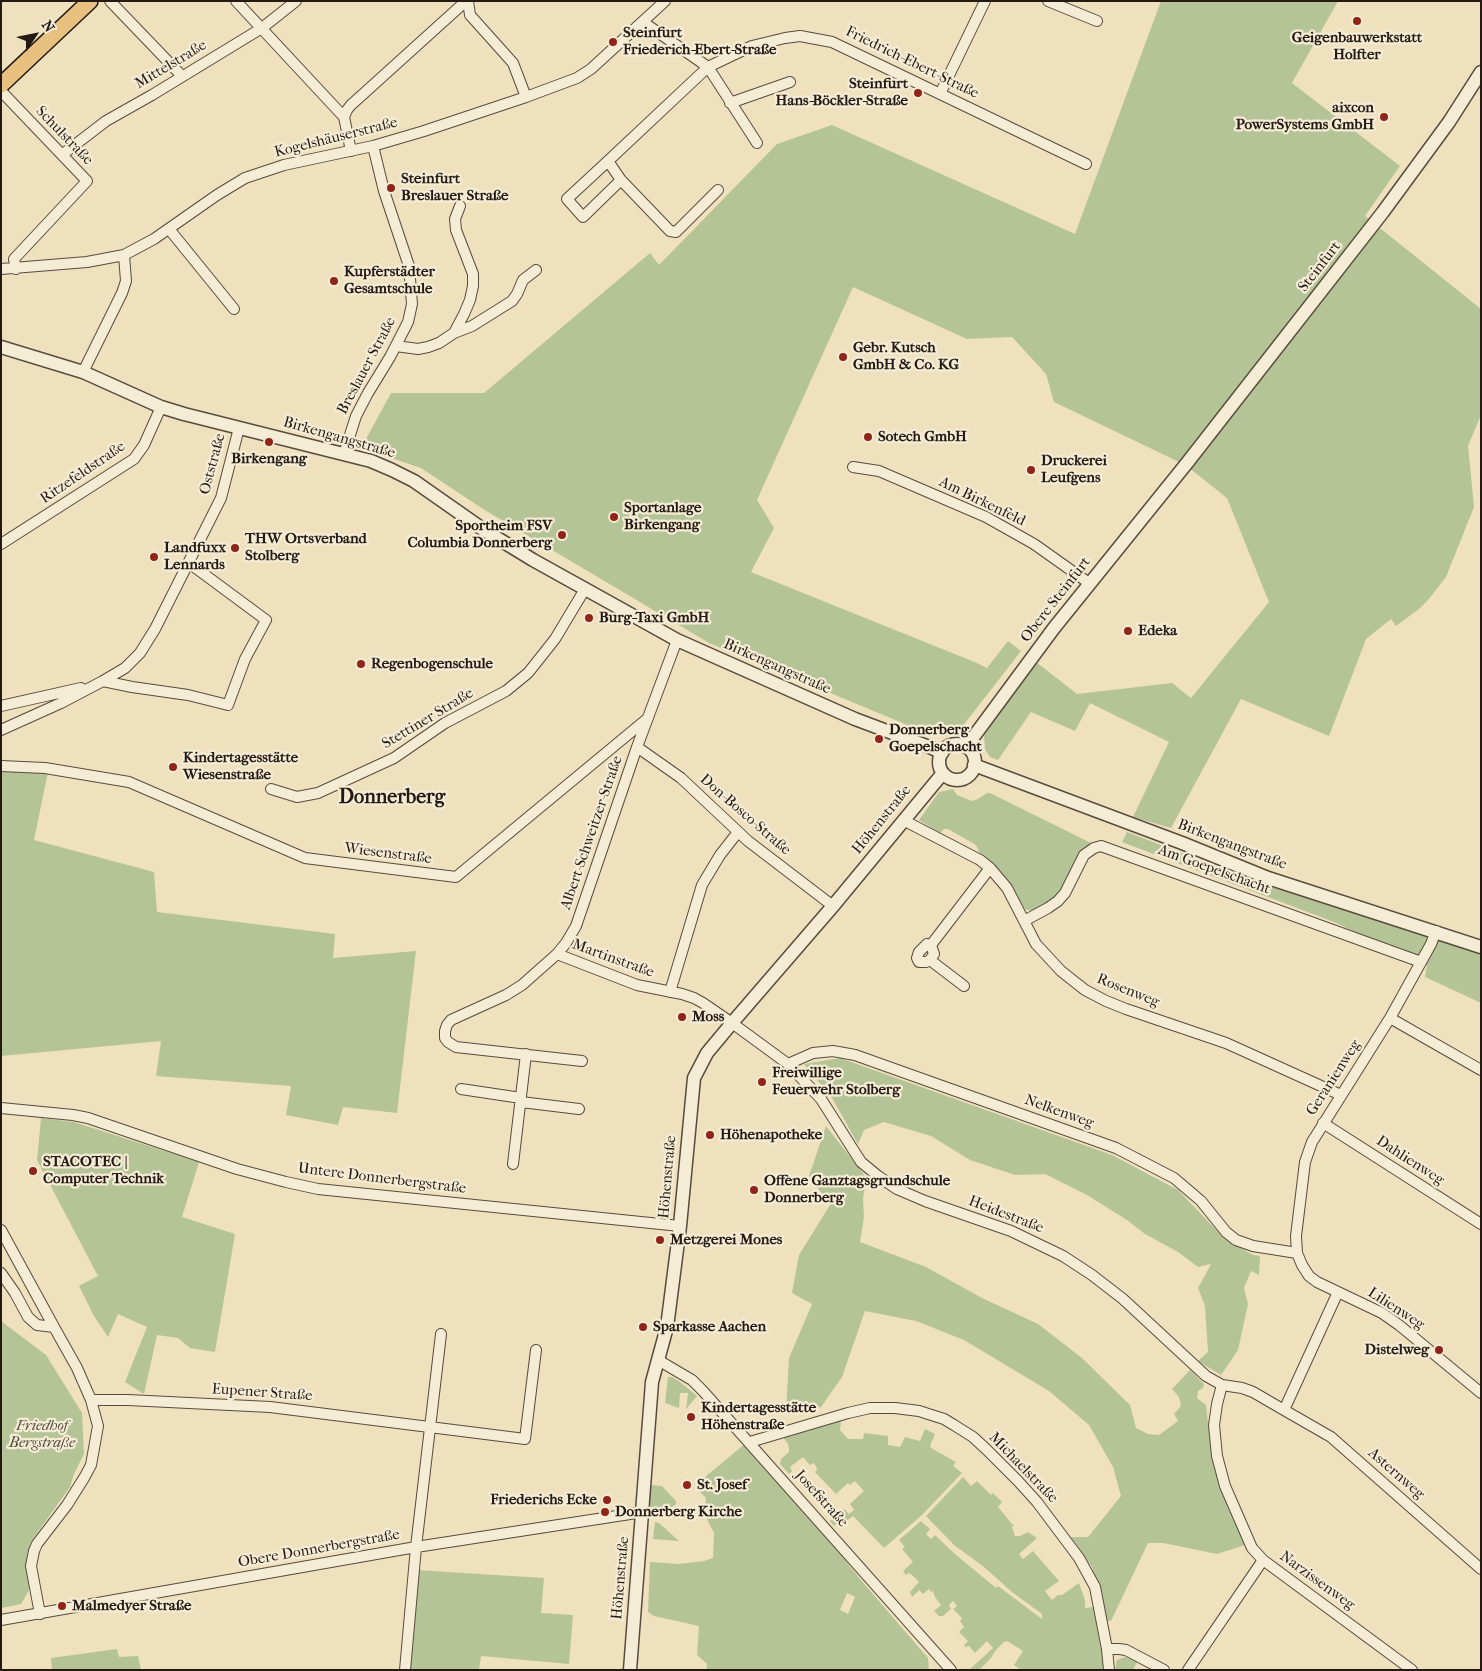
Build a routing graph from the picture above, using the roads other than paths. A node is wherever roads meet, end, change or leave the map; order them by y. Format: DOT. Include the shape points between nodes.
graph roads {
  1 [pos="90,1"];
  2 [pos="110,1"];
  3 [pos="236,1"];
  4 [pos="296,1"];
  5 [pos="467,1"];
  6 [pos="664,1"];
  7 [pos="985,1"];
  8 [pos="1048,1"];
  9 [pos="1098,21"];
  10 [pos="643,22"];
  11 [pos="262,28"];
  12 [pos="708,66"];
  13 [pos="1481,72"];
  14 [pos="182,76"];
  15 [pos="790,82"];
  16 [pos="1,85"];
  17 [pos="1,91"];
  18 [pos="940,94"];
  19 [pos="526,97"];
  20 [pos="730,103"];
  21 [pos="344,118"];
  22 [pos="757,144"];
  23 [pos="373,146"];
  24 [pos="351,151"];
  25 [pos="63,154"];
  26 [pos="608,161"];
  27 [pos="1086,164"];
  28 [pos="621,180"];
  29 [pos="718,190"];
  30 [pos="460,206"];
  31 [pos="169,229"];
  32 [pos="124,255"];
  33 [pos="16,269"];
  34 [pos="1,270"];
  35 [pos="536,270"];
  36 [pos="234,309"];
  37 [pos="454,332"];
  38 [pos="396,346"];
  39 [pos="1,347"];
  40 [pos="82,372"];
  41 [pos="161,407"];
  42 [pos="239,428"];
  43 [pos="344,454"];
  44 [pos="853,467"];
  45 [pos="1176,476"];
  46 [pos="1,544"];
  47 [pos="189,563"];
  48 [pos="1089,583"];
  49 [pos="585,589"];
  50 [pos="676,640"];
  51 [pos="98,683"];
  52 [pos="1,706"];
  53 [pos="648,718"];
  54 [pos="1,730"];
  55 [pos="637,747"];
  56 [pos="966,747"];
  57 [pos="942,753"];
  58 [pos="974,765"];
  59 [pos="1,766"];
  60 [pos="943,773"];
  61 [pos="271,789"];
  62 [pos="903,820"];
  63 [pos="738,832"];
  64 [pos="990,868"];
  65 [pos="833,906"];
  66 [pos="1024,921"];
  67 [pos="1436,932"];
  68 [pos="1481,947"];
  69 [pos="557,954"];
  70 [pos="1421,962"];
  71 [pos="964,986"];
  72 [pos="670,992"];
  73 [pos="1390,1018"];
  74 [pos="732,1023"];
  75 [pos="526,1054"];
  76 [pos="582,1061"];
  77 [pos="788,1064"];
  78 [pos="1481,1070"];
  79 [pos="461,1089"];
  80 [pos="1341,1095"];
  81 [pos="521,1100"];
  82 [pos="1,1108"];
  83 [pos="579,1109"];
  84 [pos="1323,1123"];
  85 [pos="513,1164"];
  86 [pos="1481,1224"];
  87 [pos="680,1226"];
  88 [pos="1,1230"];
  89 [pos="1297,1253"];
  90 [pos="1,1273"];
  91 [pos="1338,1292"];
  92 [pos="54,1326"];
  93 [pos="441,1334"];
  94 [pos="536,1350"];
  95 [pos="658,1360"];
  96 [pos="1222,1385"];
  97 [pos="1481,1393"];
  98 [pos="91,1400"];
  99 [pos="1284,1410"];
  100 [pos="429,1427"];
  101 [pos="750,1442"];
  102 [pos="643,1512"];
  103 [pos="416,1547"];
  104 [pos="1263,1560"];
  105 [pos="1481,1569"];
  106 [pos="40,1614"];
  107 [pos="1,1620"];
  108 [pos="1107,1649"];
  109 [pos="405,1670"];
  110 [pos="630,1670"];
  111 [pos="951,1670"];
  112 [pos="1108,1670"];
  113 [pos="1164,1670"];
  114 [pos="1188,1670"];
  115 [pos="1412,1670"];
  1 -- 16 [label="main road"];
  2 -- 14 [label="street"];
  3 -- 11 [label="street"];
  4 -- 11 [label="street, Mittelstraße"];
  5 -- 19 [label="street" via="470,15 513,63"];
  5 -- 21 [label="street" via="351,105"];
  6 -- 10 [label="street, Kogelshäuserstraße"];
  7 -- 18 [label="street"];
  8 -- 9 [label="street"];
  10 -- 12 [label="street"];
  10 -- 19 [label="street, Kogelshäuserstraße" via="577,78"];
  11 -- 14 [label="street, Mittelstraße"];
  11 -- 21 [label="street"];
  12 -- 18 [label="street, Friedrich-Ebert-Straße" via="740,50 800,36 849,49"];
  12 -- 20 [label="street"];
  12 -- 26 [label="street, Friedrich-Ebert-Straße"];
  13 -- 45 [label="street, Steinfurt" via="1383,212"];
  14 -- 25 [label="street, Mittelstraße" via="106,121"];
  15 -- 20 [label="street"];
  17 -- 25 [label="street, Schulstraße"];
  18 -- 27 [label="street, Friedrich-Ebert-Straße"];
  19 -- 23 [label="street, Kogelshäuserstraße"];
  20 -- 22 [label="street"];
  21 -- 24 [label="street"];
  23 -- 24 [label="street, Kogelshäuserstraße"];
  23 -- 38 [label="street, Breslauer Straße" via="409,266 412,304 408,322"];
  24 -- 31 [label="street, Kogelshäuserstraße" via="284,165 245,178"];
  25 -- 33 [label="street, Schulstraße" via="87,181 14,259"];
  26 -- 28 [label="street"];
  26 -- 28 [label="street, Friedrich-Ebert-Straße" via="567,199 582,217"];
  28 -- 29 [label="street" via="670,231 676,232"];
  30 -- 37 [label="street" via="455,219 456,230 473,274 473,286 461,322"];
  31 -- 32 [label="street, Kogelshäuserstraße"];
  31 -- 36 [label="street"];
  32 -- 33 [label="street, Kogelshäuserstraße"];
  32 -- 40 [label="street" via="126,281 122,293"];
  33 -- 34 [label="street, Kogelshäuserstraße"];
  35 -- 37 [label="street" via="523,280 512,301 472,326"];
  37 -- 38 [label="street" via="428,347"];
  38 -- 43 [label="street, Breslauer Straße" via="356,416"];
  39 -- 40 [label="street, Birkengangstraße"];
  40 -- 41 [label="street, Birkengangstraße"];
  41 -- 42 [label="street, Birkengangstraße"];
  41 -- 46 [label="street, Ritzefeldstraße" via="134,459"];
  42 -- 43 [label="street, Birkengangstraße"];
  42 -- 47 [label="street, Oststraße" via="221,498"];
  43 -- 49 [label="street, Birkengangstraße" via="372,461 414,481 484,530"];
  44 -- 48 [label="street, Am Birkenfeld" via="879,472 986,517 1034,544"];
  45 -- 48 [label="street, Obere Steinfurt"];
  47 -- 51 [label="street, Oststraße" via="144,648 131,662"];
  47 -- 51 [label="street" via="266,620 245,659 228,705 188,695"];
  48 -- 56 [label="street, Obere Steinfurt"];
  49 -- 50 [label="street, Birkengangstraße"];
  49 -- 61 [label="street, Stettiner Straße" via="545,652 528,673 506,691 445,723 394,758 318,793 297,797"];
  50 -- 53 [label="street"];
  50 -- 57 [label="street, Birkengangstraße" via="855,719"];
  51 -- 52 [label="street"];
  51 -- 54 [label="street, Oststraße"];
  53 -- 55 [label="street, Albert-Schweitzer-Straße"];
  53 -- 59 [label="street, Wiesenstraße" via="456,877 317,861 129,782 46,768"];
  55 -- 63 [label="street, Don-Bosco-Straße" via="681,778"];
  55 -- 69 [label="street, Albert-Schweitzer-Straße" via="576,926"];
  56 -- 57 [label="street" via="955,744"];
  56 -- 58 [label="street" via="973,755"];
  57 -- 60 [label="street" via="939,763"];
  58 -- 60 [label="street" via="972,772 961,779 954,780"];
  58 -- 67 [label="street, Birkengangstraße" via="1268,878"];
  60 -- 62 [label="street, Höhenstraße"];
  62 -- 64 [label="street, Rosenweg"];
  62 -- 65 [label="street, Höhenstraße"];
  63 -- 65 [label="street, Don-Bosco-Straße"];
  63 -- 72 [label="street" via="702,885"];
  64 -- 66 [label="street, Rosenweg" via="1007,888"];
  64 -- 71 [label="street" via="931,945 923,946 917,955 919,962 930,960"];
  65 -- 74 [label="street, Höhenstraße"];
  66 -- 70 [label="street, Am Goepelschacht" via="1058,901 1084,855 1101,846"];
  66 -- 80 [label="street, Rosenweg" via="1046,956 1085,990 1126,1009 1226,1044"];
  67 -- 68 [label="street, Birkengangstraße"];
  67 -- 70 [label="street, Geranienweg"];
  69 -- 72 [label="street, Martinstraße" via="637,985"];
  69 -- 75 [label="street, Martinstraße" via="522,985 451,1020 447,1026 445,1038 456,1047"];
  70 -- 73 [label="street, Geranienweg"];
  72 -- 74 [label="street, Martinstraße" via="703,1003"];
  73 -- 78 [label="street"];
  73 -- 80 [label="street, Geranienweg"];
  74 -- 77 [label="street, Heidestraße"];
  74 -- 87 [label="street, Höhenstraße" via="707,1053 694,1078"];
  75 -- 76 [label="street, Martinstraße"];
  75 -- 81 [label="street"];
  77 -- 89 [label="street, Nelkenweg" via="813,1053 833,1051 855,1055 1116,1148 1174,1178 1236,1240"];
  77 -- 96 [label="street, Heidestraße" via="821,1099 861,1162 878,1176 897,1189 1011,1231 1062,1256 1123,1299 1206,1376"];
  79 -- 81 [label="street"];
  80 -- 84 [label="street, Geranienweg"];
  81 -- 83 [label="street"];
  81 -- 85 [label="street"];
  82 -- 87 [label="street, Untere Donnerbergstraße" via="88,1118 237,1169 318,1189"];
  84 -- 86 [label="street, Dahlienweg"];
  84 -- 89 [label="street, Geranienweg" via="1305,1162"];
  87 -- 95 [label="street, Höhenstraße" via="667,1327"];
  88 -- 92 [label="street"];
  89 -- 91 [label="street, Lilienweg" via="1309,1276"];
  90 -- 92 [label="street" via="28,1317 37,1326"];
  91 -- 97 [label="street, Lilienweg" via="1399,1325"];
  91 -- 99 [label="street"];
  92 -- 98 [label="street"];
  93 -- 100 [label="street"];
  94 -- 100 [label="street, Eupener Straße" via="525,1439"];
  95 -- 101 [label="street, Josefstraße" via="692,1380"];
  95 -- 102 [label="street, Höhenstraße" via="652,1382"];
  96 -- 99 [label="street, Heidestraße" via="1242,1388"];
  96 -- 104 [label="street" via="1214,1425 1217,1456 1247,1540"];
  98 -- 100 [label="street, Eupener Straße" via="270,1407"];
  98 -- 106 [label="street" via="98,1426 90,1465 67,1505 34,1550 32,1572"];
  99 -- 105 [label="street, Asternweg" via="1331,1437"];
  100 -- 103 [label="street"];
  101 -- 108 [label="street, Michaelstraße" via="870,1408 919,1411 944,1419 980,1443 1018,1481 1080,1558 1096,1588"];
  101 -- 111 [label="street, Josefstraße"];
  102 -- 103 [label="street, Obere Donnerbergstraße"];
  102 -- 110 [label="street, Höhenstraße"];
  103 -- 106 [label="street, Obere Donnerbergstraße"];
  103 -- 109 [label="street"];
  104 -- 114 [label="street, Narzissenweg"];
  104 -- 115 [label="street, Narzissenweg"];
  106 -- 107 [label="street, Obere Donnerbergstraße"];
  108 -- 112 [label="street, Michaelstraße"];
  108 -- 113 [label="street" via="1126,1650"];
}
